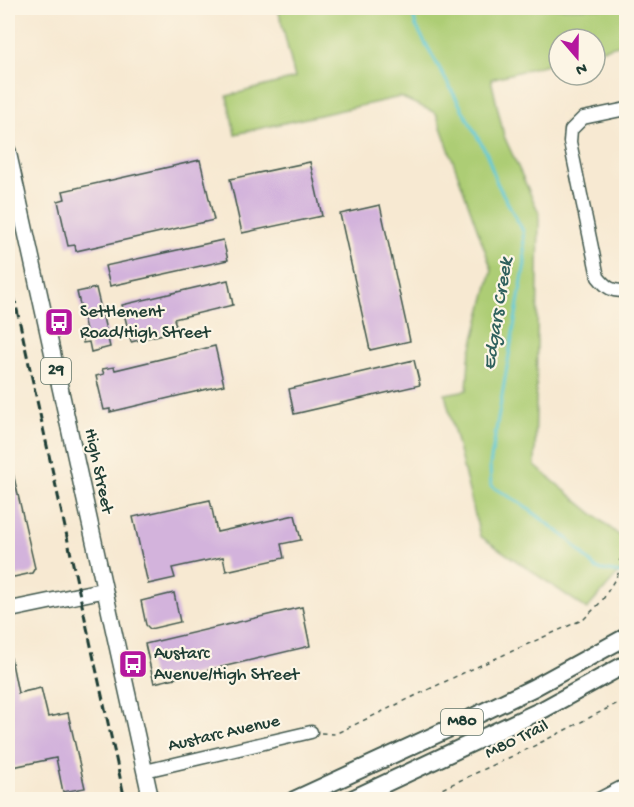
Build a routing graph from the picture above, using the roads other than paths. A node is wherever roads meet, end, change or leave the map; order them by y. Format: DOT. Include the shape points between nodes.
graph roads {
  1 [pos="627,109"];
  2 [pos="8,151"];
  3 [pos="627,290"];
  4 [pos="104,590"];
  5 [pos="8,610"];
  6 [pos="627,637"];
  7 [pos="627,664"];
  8 [pos="627,676"];
  9 [pos="544,709"];
  10 [pos="311,732"];
  11 [pos="144,771"];
  12 [pos="627,785"];
  13 [pos="151,800"];
  14 [pos="294,800"];
  15 [pos="350,800"];
  16 [pos="597,800"];
  1 -- 3 [label="street" via="583,118 571,130 570,142 598,277 606,287 619,292"];
  2 -- 4 [label="main road, High Street / 29"];
  4 -- 5 [label="main road"];
  4 -- 11 [label="main road, High Street / 29"];
  6 -- 14 [label="highway, M80" via="533,688"];
  7 -- 9 [label="highway, M80"];
  8 -- 9 [label="highway"];
  9 -- 15 [label="highway, M80"];
  10 -- 11 [label="street, Austarc Avenue"];
  11 -- 13 [label="main road, High Street / 29"];
  12 -- 16 [label="street"];
}
